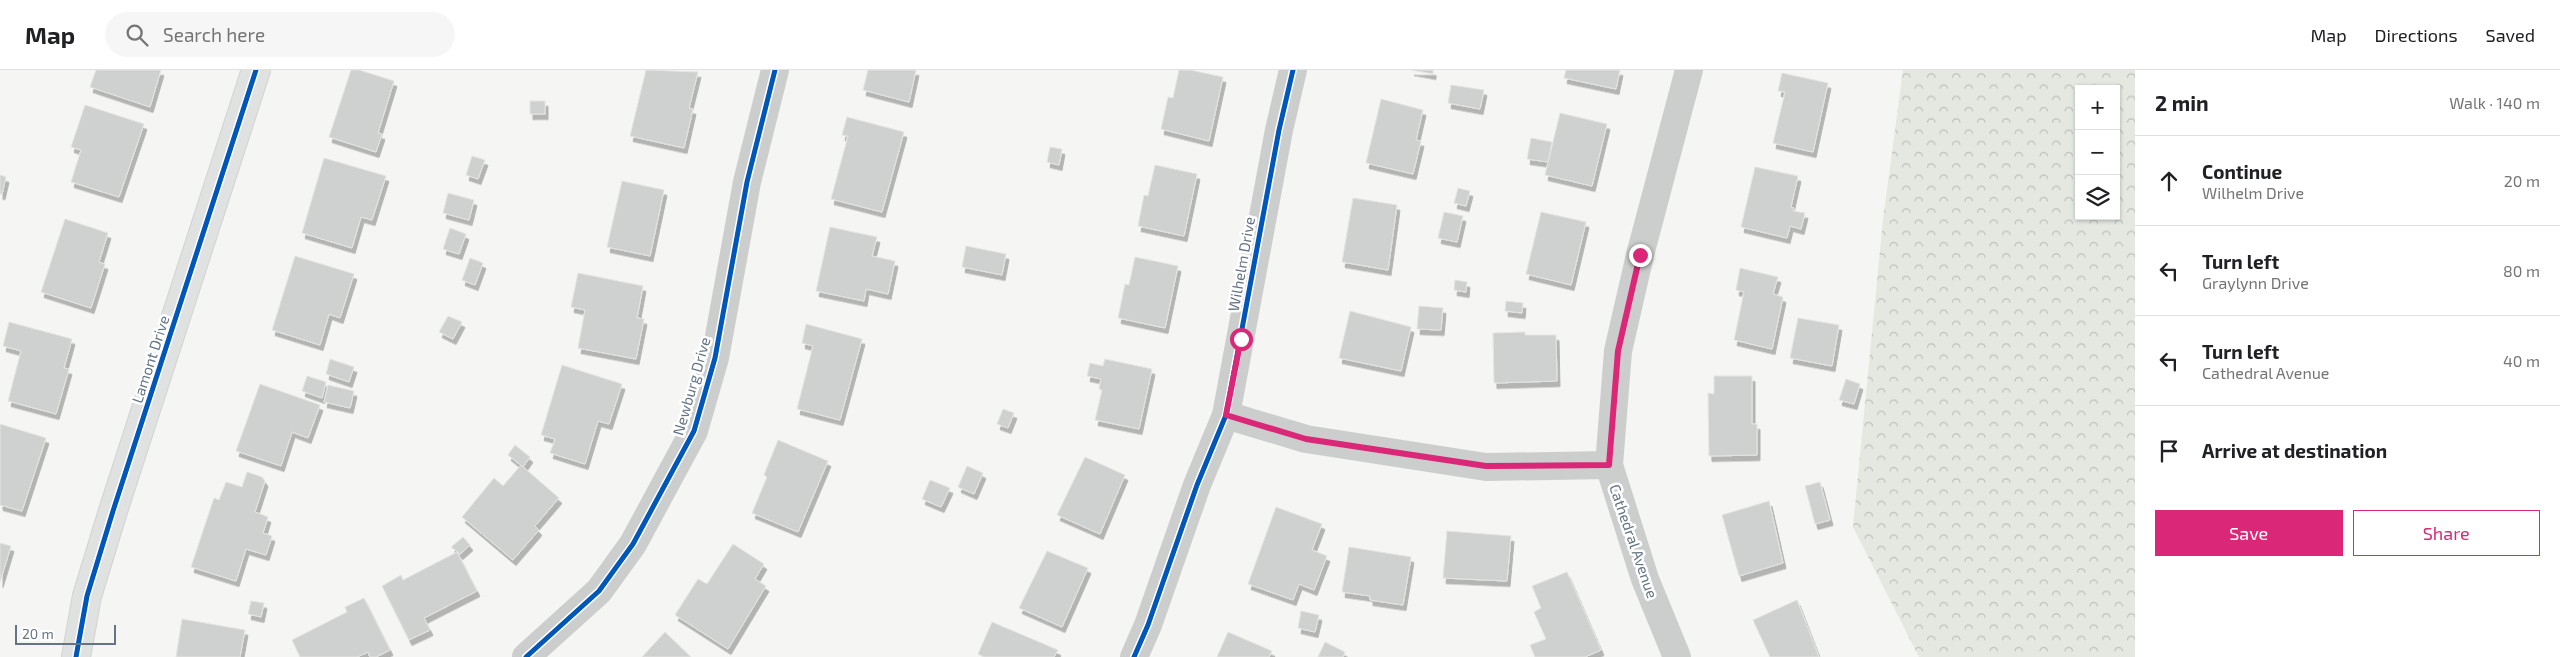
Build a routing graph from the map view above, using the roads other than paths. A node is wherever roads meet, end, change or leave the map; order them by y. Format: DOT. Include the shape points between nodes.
graph roads {
  1 [pos="256,70"];
  2 [pos="775,70"];
  3 [pos="1293,70"];
  4 [pos="1689,70"];
  5 [pos="1226,415"];
  6 [pos="1609,465"];
  7 [pos="76,657"];
  8 [pos="526,657"];
  9 [pos="1134,657"];
  10 [pos="1677,657"];
  1 -- 7 [label="street, Lamont Drive" via="113,511 87,596"];
  2 -- 8 [label="street, Newburg Drive" via="747,182 714,358 694,431 633,544 605,584"];
  3 -- 5 [label="street, Wilhelm Drive" via="1277,139"];
  4 -- 6 [label="street, Cathedral Avenue" via="1618,351"];
  5 -- 6 [label="street" via="1306,439 1486,466"];
  5 -- 9 [label="street, Wilhelm Drive" via="1196,485"];
  6 -- 10 [label="street, Cathedral Avenue" via="1645,579"];
}
